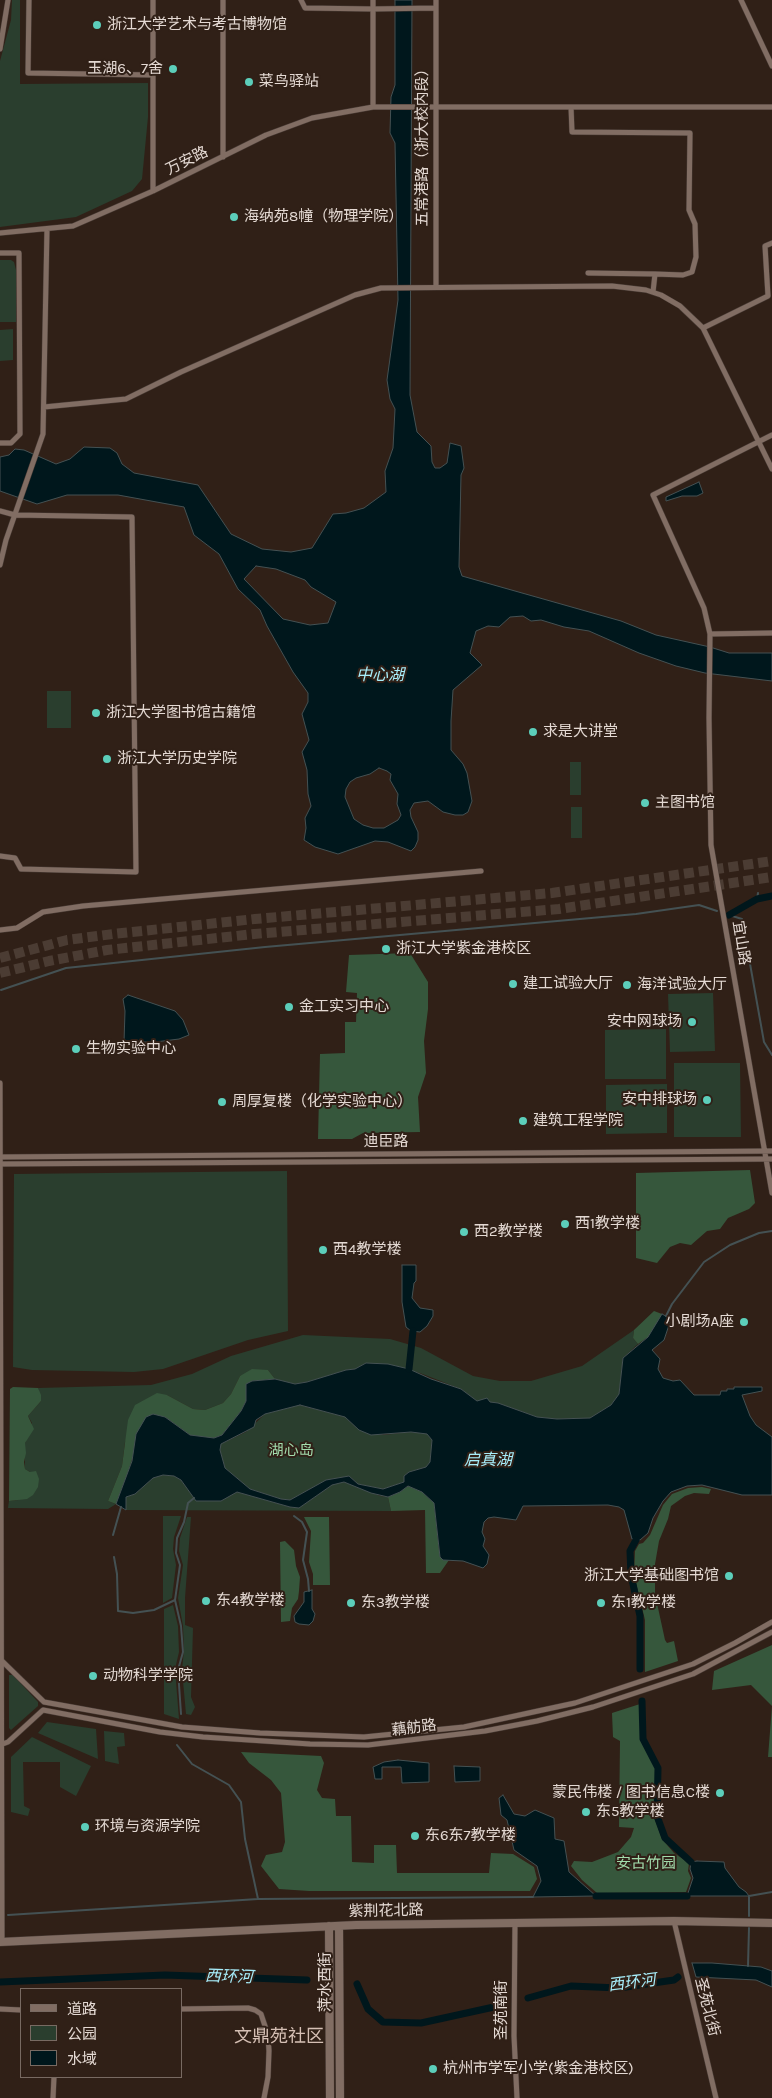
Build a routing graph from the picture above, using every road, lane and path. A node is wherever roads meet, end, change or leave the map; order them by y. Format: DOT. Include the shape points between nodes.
graph roads {
  1 [pos="8,0"];
  2 [pos="29,0"];
  3 [pos="153,0"];
  4 [pos="223,0"];
  5 [pos="301,0"];
  6 [pos="373,0"];
  7 [pos="436,0"];
  8 [pos="741,0"];
  9 [pos="436,8"];
  10 [pos="372,9"];
  11 [pos="0,49"];
  12 [pos="772,66"];
  13 [pos="153,75"];
  14 [pos="436,106"];
  15 [pos="373,107"];
  16 [pos="571,107"];
  17 [pos="772,108"];
  18 [pos="222,158"];
  19 [pos="153,191"];
  20 [pos="48,229"];
  21 [pos="0,233"];
  22 [pos="772,243"];
  23 [pos="0,253"];
  24 [pos="588,273"];
  25 [pos="655,274"];
  26 [pos="436,287"];
  27 [pos="653,292"];
  28 [pos="703,328"];
  29 [pos="44,407"];
  30 [pos="772,435"];
  31 [pos="759,442"];
  32 [pos="0,443"];
  33 [pos="772,469"];
  34 [pos="0,511"];
  35 [pos="15,515"];
  36 [pos="0,565"];
  37 [pos="772,633"];
  38 [pos="710,637"];
  39 [pos="0,856"];
  40 [pos="481,871"];
  41 [pos="0,930"];
  42 [pos="0,1084"];
  43 [pos="772,1151"];
  44 [pos="765,1152"];
  45 [pos="0,1157"];
  46 [pos="769,1160"];
  47 [pos="1,1164"];
  48 [pos="772,1194"];
  49 [pos="0,1242"];
  50 [pos="772,1622"];
  51 [pos="772,1632"];
  52 [pos="0,1659"];
  53 [pos="1,1745"];
  54 [pos="674,1921"];
  55 [pos="516,1922"];
  56 [pos="772,1923"];
  57 [pos="329,1926"];
  58 [pos="339,1926"];
  59 [pos="1,1942"];
  60 [pos="0,2009"];
  61 [pos="182,2009"];
  62 [pos="20,2010"];
  63 [pos="54,2078"];
  64 [pos="53,2098"];
  65 [pos="264,2098"];
  66 [pos="330,2098"];
  67 [pos="340,2098"];
  68 [pos="517,2098"];
  69 [pos="716,2098"];
  1 -- 11 [label="street"];
  2 -- 13 [label="street" via="28,73"];
  3 -- 13 [label="street"];
  4 -- 18 [label="street"];
  5 -- 10 [label="street" via="305,8"];
  6 -- 10 [label="street"];
  7 -- 9 [label="street, 五常港路（浙大校内段）"];
  8 -- 12 [label="street"];
  9 -- 10 [label="street"];
  9 -- 14 [label="street, 五常港路（浙大校内段）"];
  10 -- 15 [label="street"];
  13 -- 19 [label="street"];
  14 -- 15 [label="street, 万安路"];
  14 -- 16 [label="street, 万安路"];
  14 -- 26 [label="street, 五常港路（浙大校内段）"];
  15 -- 18 [label="street, 万安路" via="312,118 266,135"];
  16 -- 17 [label="street, 万安路"];
  16 -- 25 [label="street" via="572,132 690,133 689,210 695,224 696,257 692,272 683,275"];
  18 -- 19 [label="street, 万安路"];
  19 -- 20 [label="street, 万安路" via="73,226"];
  20 -- 21 [label="street, 万安路"];
  20 -- 29 [label="street"];
  22 -- 28 [label="street" via="765,246 768,296"];
  23 -- 32 [label="street" via="19,253 20,405 20,434 10,443"];
  24 -- 25 [label="street"];
  25 -- 27 [label="street"];
  26 -- 27 [label="street" via="612,286"];
  26 -- 29 [label="street" via="389,287 355,296 126,399"];
  27 -- 28 [label="street" via="680,306"];
  28 -- 31 [label="street"];
  29 -- 35 [label="street" via="43,434"];
  30 -- 31 [label="street"];
  31 -- 33 [label="street"];
  31 -- 38 [label="street, 宜山路" via="652,495 704,608"];
  34 -- 35 [label="street"];
  35 -- 36 [label="street"];
  35 -- 39 [label="street" via="132,517 136,872 21,869 14,858"];
  37 -- 38 [label="street"];
  38 -- 44 [label="street, 宜山路" via="711,845"];
  40 -- 41 [label="street" via="83,906 43,912 16,928"];
  42 -- 45 [label="street"];
  43 -- 44 [label="street, 迪臣路"];
  44 -- 45 [label="street, 迪臣路"];
  44 -- 46 [label="street, 宜山路"];
  45 -- 47 [label="street"];
  46 -- 47 [label="street, 迪臣路"];
  46 -- 48 [label="street, 宜山路"];
  47 -- 49 [label="street"];
  49 -- 52 [label="street"];
  50 -- 52 [label="street, 藕舫路" via="693,1664 568,1705 464,1727 364,1737 260,1733 160,1724 44,1702"];
  51 -- 53 [label="street, 藕舫路" via="693,1674 601,1704 537,1721 424,1739 368,1745 243,1741 160,1732 43,1710"];
  52 -- 53 [label="street"];
  53 -- 59 [label="street"];
  54 -- 55 [label="main road, 紫荆花北路"];
  54 -- 56 [label="main road, 紫荆花北路"];
  54 -- 69 [label="street, 圣苑北街"];
  55 -- 58 [label="main road, 紫荆花北路"];
  55 -- 68 [label="street, 圣苑南街" via="514,2036"];
  57 -- 58 [label="main road, 紫荆花北路"];
  57 -- 59 [label="main road, 紫荆花北路"];
  57 -- 66 [label="main road, 萍水西街"];
  58 -- 67 [label="main road, 萍水西街"];
  60 -- 62 [label="street"];
  61 -- 65 [label="street" via="248,2008 261,2014 269,2051"];
  63 -- 64 [label="street"];
}
